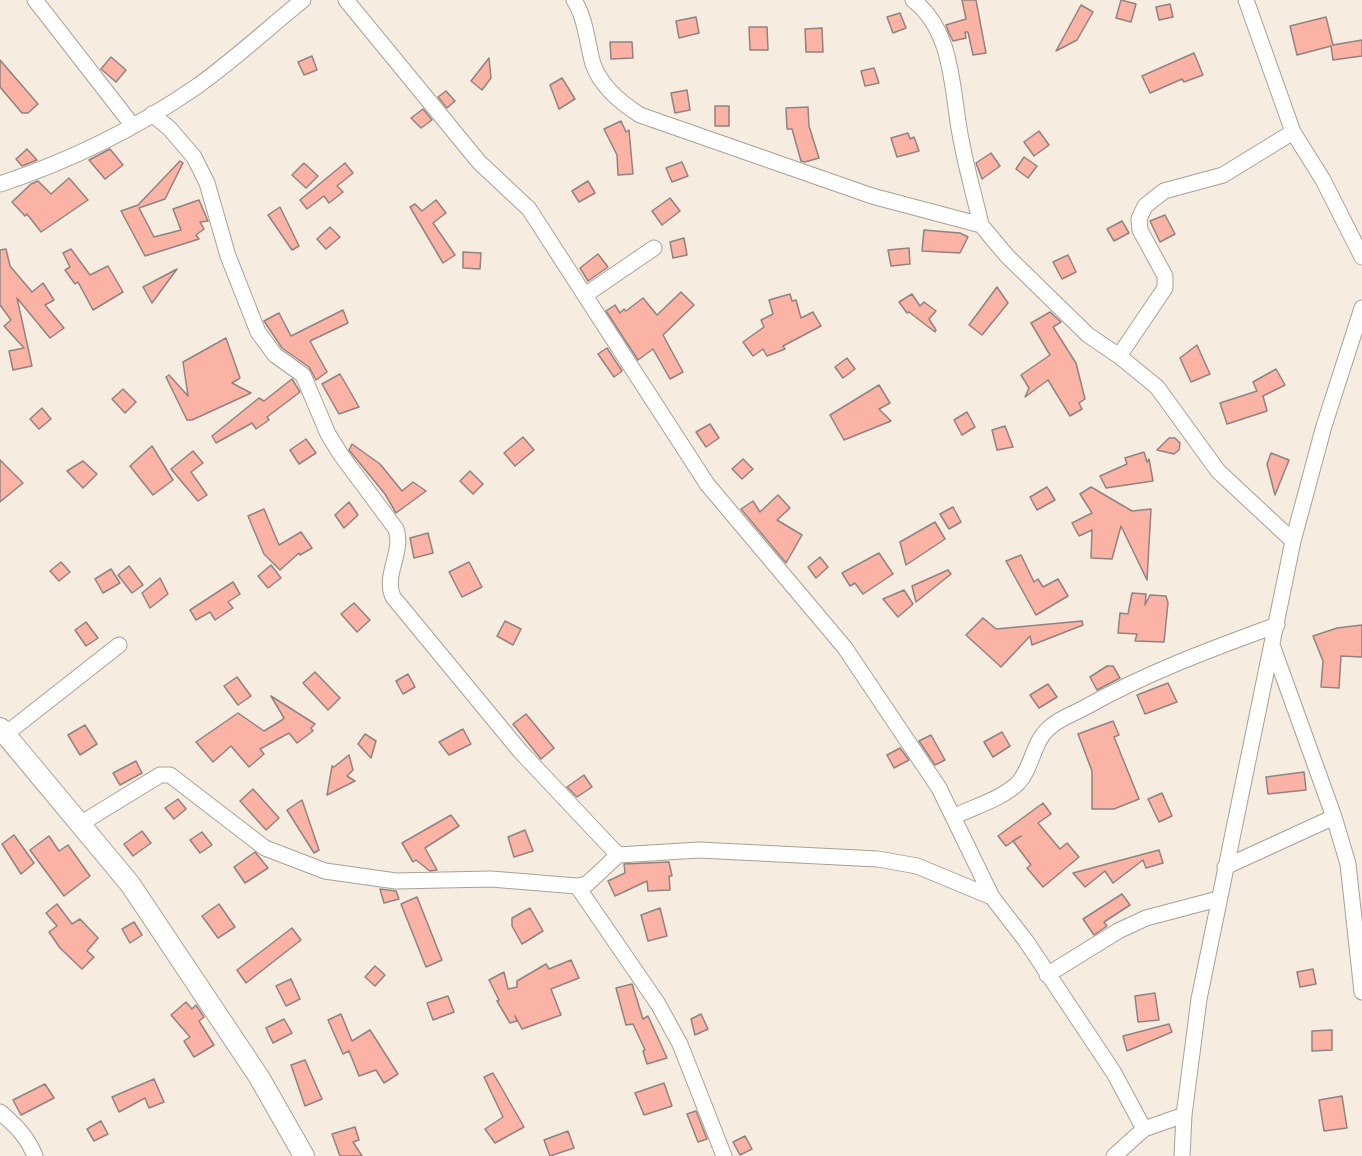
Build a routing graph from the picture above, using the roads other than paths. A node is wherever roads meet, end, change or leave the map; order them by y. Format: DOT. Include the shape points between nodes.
graph roads {
  1 [pos="35,0"];
  2 [pos="303,0"];
  3 [pos="346,0"];
  4 [pos="574,0"];
  5 [pos="913,0"];
  6 [pos="1246,0"];
  7 [pos="152,114"];
  8 [pos="133,126"];
  9 [pos="1293,132"];
  10 [pos="0,184"];
  11 [pos="981,225"];
  12 [pos="654,248"];
  13 [pos="1362,257"];
  14 [pos="585,295"];
  15 [pos="1362,308"];
  16 [pos="1119,356"];
  17 [pos="1293,541"];
  18 [pos="1277,625"];
  19 [pos="119,645"];
  20 [pos="1272,645"];
  21 [pos="3,731"];
  22 [pos="953,817"];
  23 [pos="1334,817"];
  24 [pos="80,824"];
  25 [pos="618,855"];
  26 [pos="1225,867"];
  27 [pos="577,886"];
  28 [pos="992,897"];
  29 [pos="1218,900"];
  30 [pos="1047,975"];
  31 [pos="1362,992"];
  32 [pos="0,1112"];
  33 [pos="1184,1115"];
  34 [pos="1144,1130"];
  35 [pos="35,1156"];
  36 [pos="304,1156"];
  37 [pos="724,1156"];
  38 [pos="1114,1156"];
  39 [pos="1182,1156"];
  1 -- 8 [label="street"];
  2 -- 7 [label="street" via="198,86"];
  3 -- 14 [label="street" via="479,162 529,209"];
  4 -- 11 [label="street" via="584,22 594,67 615,99 640,116 872,196"];
  5 -- 11 [label="street" via="934,22 947,52 961,143"];
  6 -- 9 [label="street"];
  7 -- 8 [label="street"];
  7 -- 25 [label="street" via="194,157 207,183 228,256 258,332 275,356 303,375 336,448 396,529 398,543 389,583 393,597 520,751"];
  8 -- 10 [label="street" via="86,152"];
  9 -- 13 [label="street" via="1323,180"];
  9 -- 16 [label="street" via="1223,175 1164,191 1145,206 1139,219 1140,230 1165,276 1165,288"];
  11 -- 16 [label="street" via="1088,335"];
  12 -- 14 [label="street"];
  14 -- 22 [label="street" via="707,484 845,648 939,788"];
  15 -- 17 [label="street"];
  16 -- 17 [label="street" via="1168,399 1218,471"];
  17 -- 18 [label="street"];
  18 -- 20 [label="street"];
  18 -- 22 [label="street" via="1188,657 1112,692 1050,727 1036,743 1018,783"];
  19 -- 21 [label="street"];
  20 -- 23 [label="street"];
  20 -- 26 [label="street"];
  21 -- 24 [label="street"];
  22 -- 28 [label="street"];
  23 -- 26 [label="street"];
  23 -- 31 [label="street" via="1348,864"];
  24 -- 27 [label="street" via="160,775 170,775 265,848 326,871 396,881 490,879"];
  24 -- 36 [label="street" via="130,884 259,1077"];
  25 -- 27 [label="street" via="587,884"];
  25 -- 28 [label="street" via="699,850 878,859 917,866"];
  26 -- 29 [label="street"];
  27 -- 37 [label="street" via="658,1004 680,1044"];
  28 -- 30 [label="street"];
  29 -- 30 [label="street" via="1146,918"];
  29 -- 33 [label="street" via="1199,999"];
  30 -- 34 [label="street" via="1114,1073"];
  32 -- 35 [label="street" via="18,1127"];
  33 -- 34 [label="street"];
  33 -- 39 [label="street"];
  34 -- 38 [label="street"];
}
